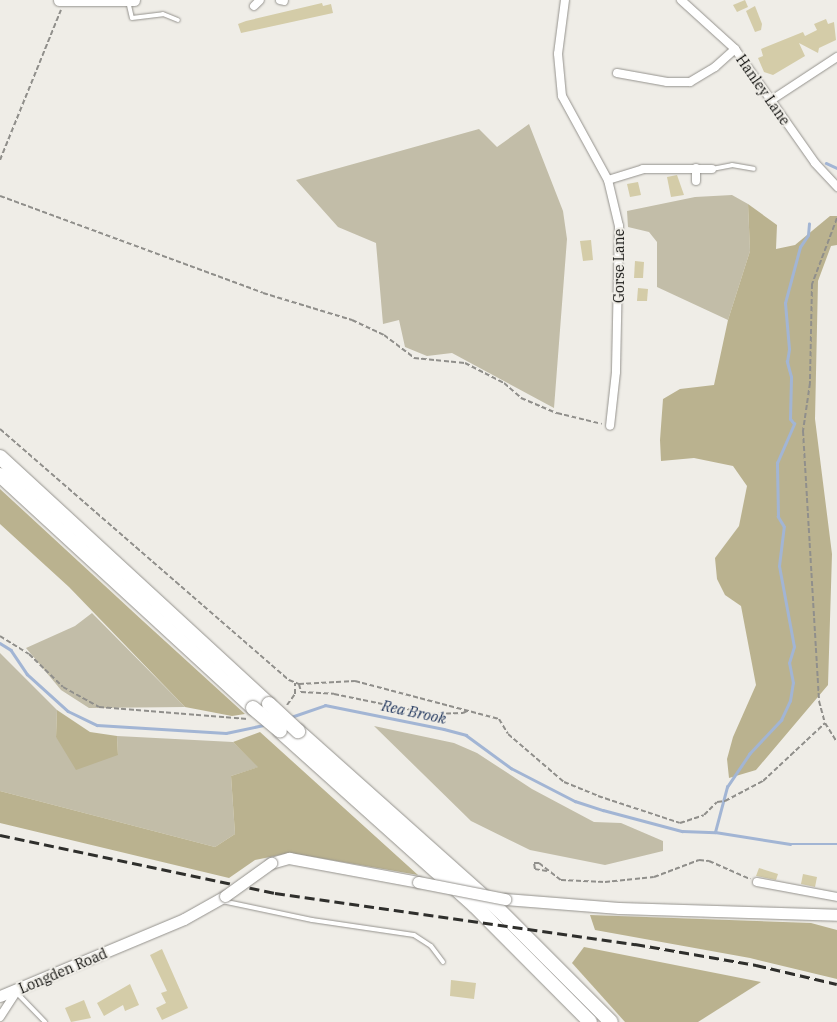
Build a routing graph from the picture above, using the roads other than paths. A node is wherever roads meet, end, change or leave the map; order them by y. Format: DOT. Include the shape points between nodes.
graph roads {
  1 [pos="280,0"];
  2 [pos="284,0"];
  3 [pos="566,0"];
  4 [pos="681,0"];
  5 [pos="64,1"];
  6 [pos="131,1"];
  7 [pos="178,20"];
  8 [pos="735,49"];
  9 [pos="837,57"];
  10 [pos="617,73"];
  11 [pos="770,101"];
  12 [pos="696,168"];
  13 [pos="712,168"];
  14 [pos="754,169"];
  15 [pos="608,180"];
  16 [pos="696,181"];
  17 [pos="837,187"];
  18 [pos="610,426"];
  19 [pos="0,457"];
  20 [pos="0,475"];
  21 [pos="757,882"];
  22 [pos="221,898"];
  23 [pos="837,898"];
  24 [pos="837,915"];
  25 [pos="443,962"];
  26 [pos="16,992"];
  27 [pos="0,996"];
  28 [pos="0,1017"];
  29 [pos="45,1022"];
  30 [pos="590,1022"];
  31 [pos="611,1022"];
  1 -- 2 [label="street"];
  3 -- 15 [label="street, Gorse Lane" via="558,54 562,96"];
  4 -- 8 [label="street, Hanley Lane"];
  5 -- 6 [label="street"];
  6 -- 7 [label="lane" via="132,18 163,14"];
  8 -- 10 [label="street" via="715,67 690,82 667,82"];
  8 -- 11 [label="street, Hanley Lane"];
  9 -- 11 [label="street"];
  11 -- 17 [label="street, Hanley Lane"];
  12 -- 13 [label="street"];
  12 -- 15 [label="street" via="643,169"];
  12 -- 16 [label="street"];
  13 -- 14 [label="lane" via="732,165"];
  15 -- 18 [label="street, Gorse Lane" via="620,240"];
  19 -- 31 [label="highway, bridge" via="499,910"];
  20 -- 30 [label="highway, bridge" via="253,708 475,906"];
  21 -- 23 [label="street"];
  22 -- 24 [label="street, Longden Road, bridge" via="271,863 297,859 505,899 618,908"];
  22 -- 25 [label="lane" via="312,920 414,934 431,946"];
  22 -- 26 [label="street, Longden Road" via="184,919"];
  26 -- 27 [label="street, Longden Road"];
  26 -- 28 [label="street"];
  26 -- 29 [label="lane"];
}
